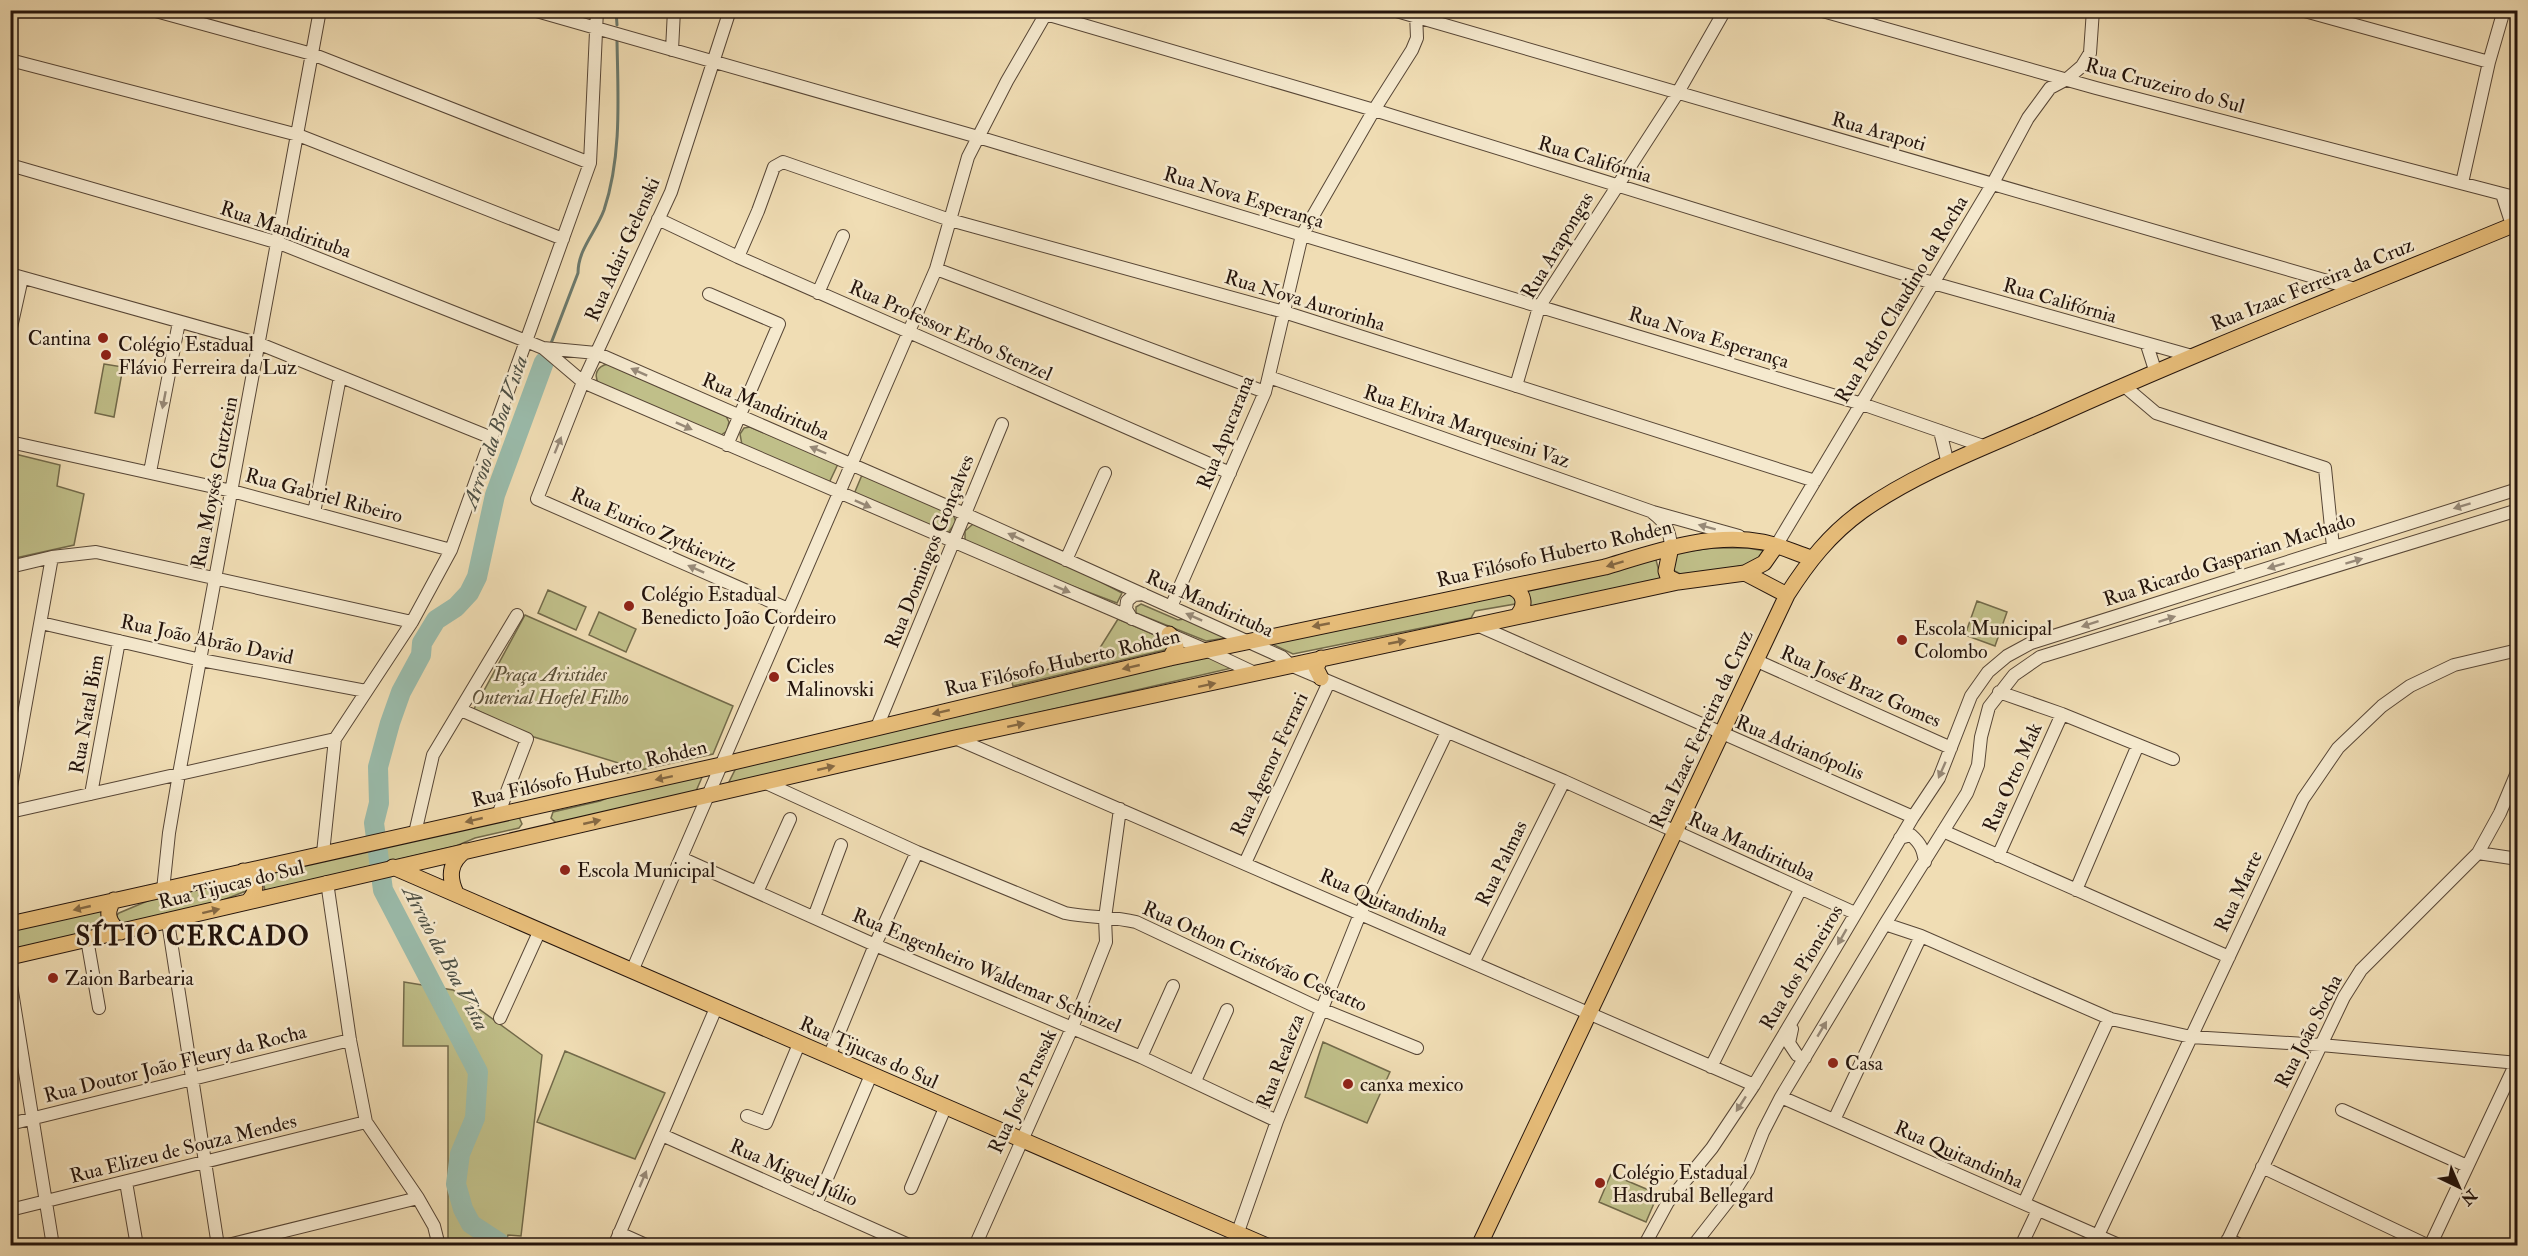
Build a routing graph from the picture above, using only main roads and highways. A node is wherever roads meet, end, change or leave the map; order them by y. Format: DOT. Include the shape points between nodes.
graph roads {
  1 [pos="2515,224"];
  2 [pos="1769,544"];
  3 [pos="1671,547"];
  4 [pos="1811,558"];
  5 [pos="1745,573"];
  6 [pos="1678,582"];
  7 [pos="1510,587"];
  8 [pos="1787,595"];
  9 [pos="1514,617"];
  10 [pos="1169,634"];
  11 [pos="1170,658"];
  12 [pos="1321,658"];
  13 [pos="1325,680"];
  14 [pos="552,802"];
  15 [pos="518,810"];
  16 [pos="558,830"];
  17 [pos="526,837"];
  18 [pos="465,851"];
  19 [pos="323,853"];
  20 [pos="392,867"];
  21 [pos="243,871"];
  22 [pos="456,892"];
  23 [pos="114,900"];
  24 [pos="247,902"];
  25 [pos="10,924"];
  26 [pos="121,932"];
  27 [pos="10,957"];
  28 [pos="1235,1240"];
  29 [pos="1267,1245"];
  30 [pos="1479,1245"];
  1 -- 4 [label="main road, Rua Izaac Ferreira da Cruz" via="2156,370 1948,464 1898,488 1860,513"];
  2 -- 3 [label="main road, Rua Filósofo Huberto Rohden" via="1720,541"];
  2 -- 4 [label="main road, Rua Filósofo Huberto Rohden"];
  2 -- 5 [label="main road" via="1764,563"];
  3 -- 6 [label="main road" via="1665,566 1668,577"];
  3 -- 7 [label="main road, Rua Filósofo Huberto Rohden, one-way" via="1605,567"];
  4 -- 8 [label="main road, Rua Izaac Ferreira da Cruz"];
  5 -- 6 [label="main road"];
  5 -- 8 [label="main road"];
  6 -- 9 [label="main road"];
  7 -- 9 [label="main road" via="1519,591 1523,600 1522,610"];
  7 -- 11 [label="main road, Rua Filósofo Huberto Rohden, one-way"];
  8 -- 30 [label="main road, Rua Izaac Ferreira da Cruz"];
  12 -- 9 [label="main road, one-way"];
  10 -- 11 [label="main road" via="1176,647"];
  11 -- 14 [label="main road, Rua Filósofo Huberto Rohden, one-way"];
  12 -- 13 [label="main road" via="1316,668"];
  16 -- 12 [label="main road, one-way"];
  14 -- 15 [label="main road, Rua Filósofo Huberto Rohden"];
  14 -- 16 [label="main road" via="545,808 544,820"];
  15 -- 17 [label="main road" via="530,821"];
  15 -- 19 [label="main road, Rua Filósofo Huberto Rohden, one-way"];
  16 -- 17 [label="main road"];
  17 -- 18 [label="main road"];
  18 -- 20 [label="main road"];
  18 -- 22 [label="main road" via="453,865 452,884"];
  19 -- 21 [label="main road, Rua Tijucas do Sul"];
  20 -- 22 [label="main road, Rua Tijucas do Sul"];
  20 -- 24 [label="main road, Rua Tijucas do Sul"];
  21 -- 23 [label="main road, Rua Tijucas do Sul"];
  21 -- 24 [label="main road" via="255,884 254,894"];
  22 -- 28 [label="main road, Rua Tijucas do Sul" via="1020,1140"];
  23 -- 25 [label="main road, Rua Tijucas do Sul, one-way"];
  23 -- 26 [label="main road" via="109,918"];
  26 -- 24 [label="main road, Rua Tijucas do Sul, one-way"];
  26 -- 27 [label="main road, Rua Tijucas do Sul"];
  28 -- 29 [label="main road, Rua Tijucas do Sul"];
}
